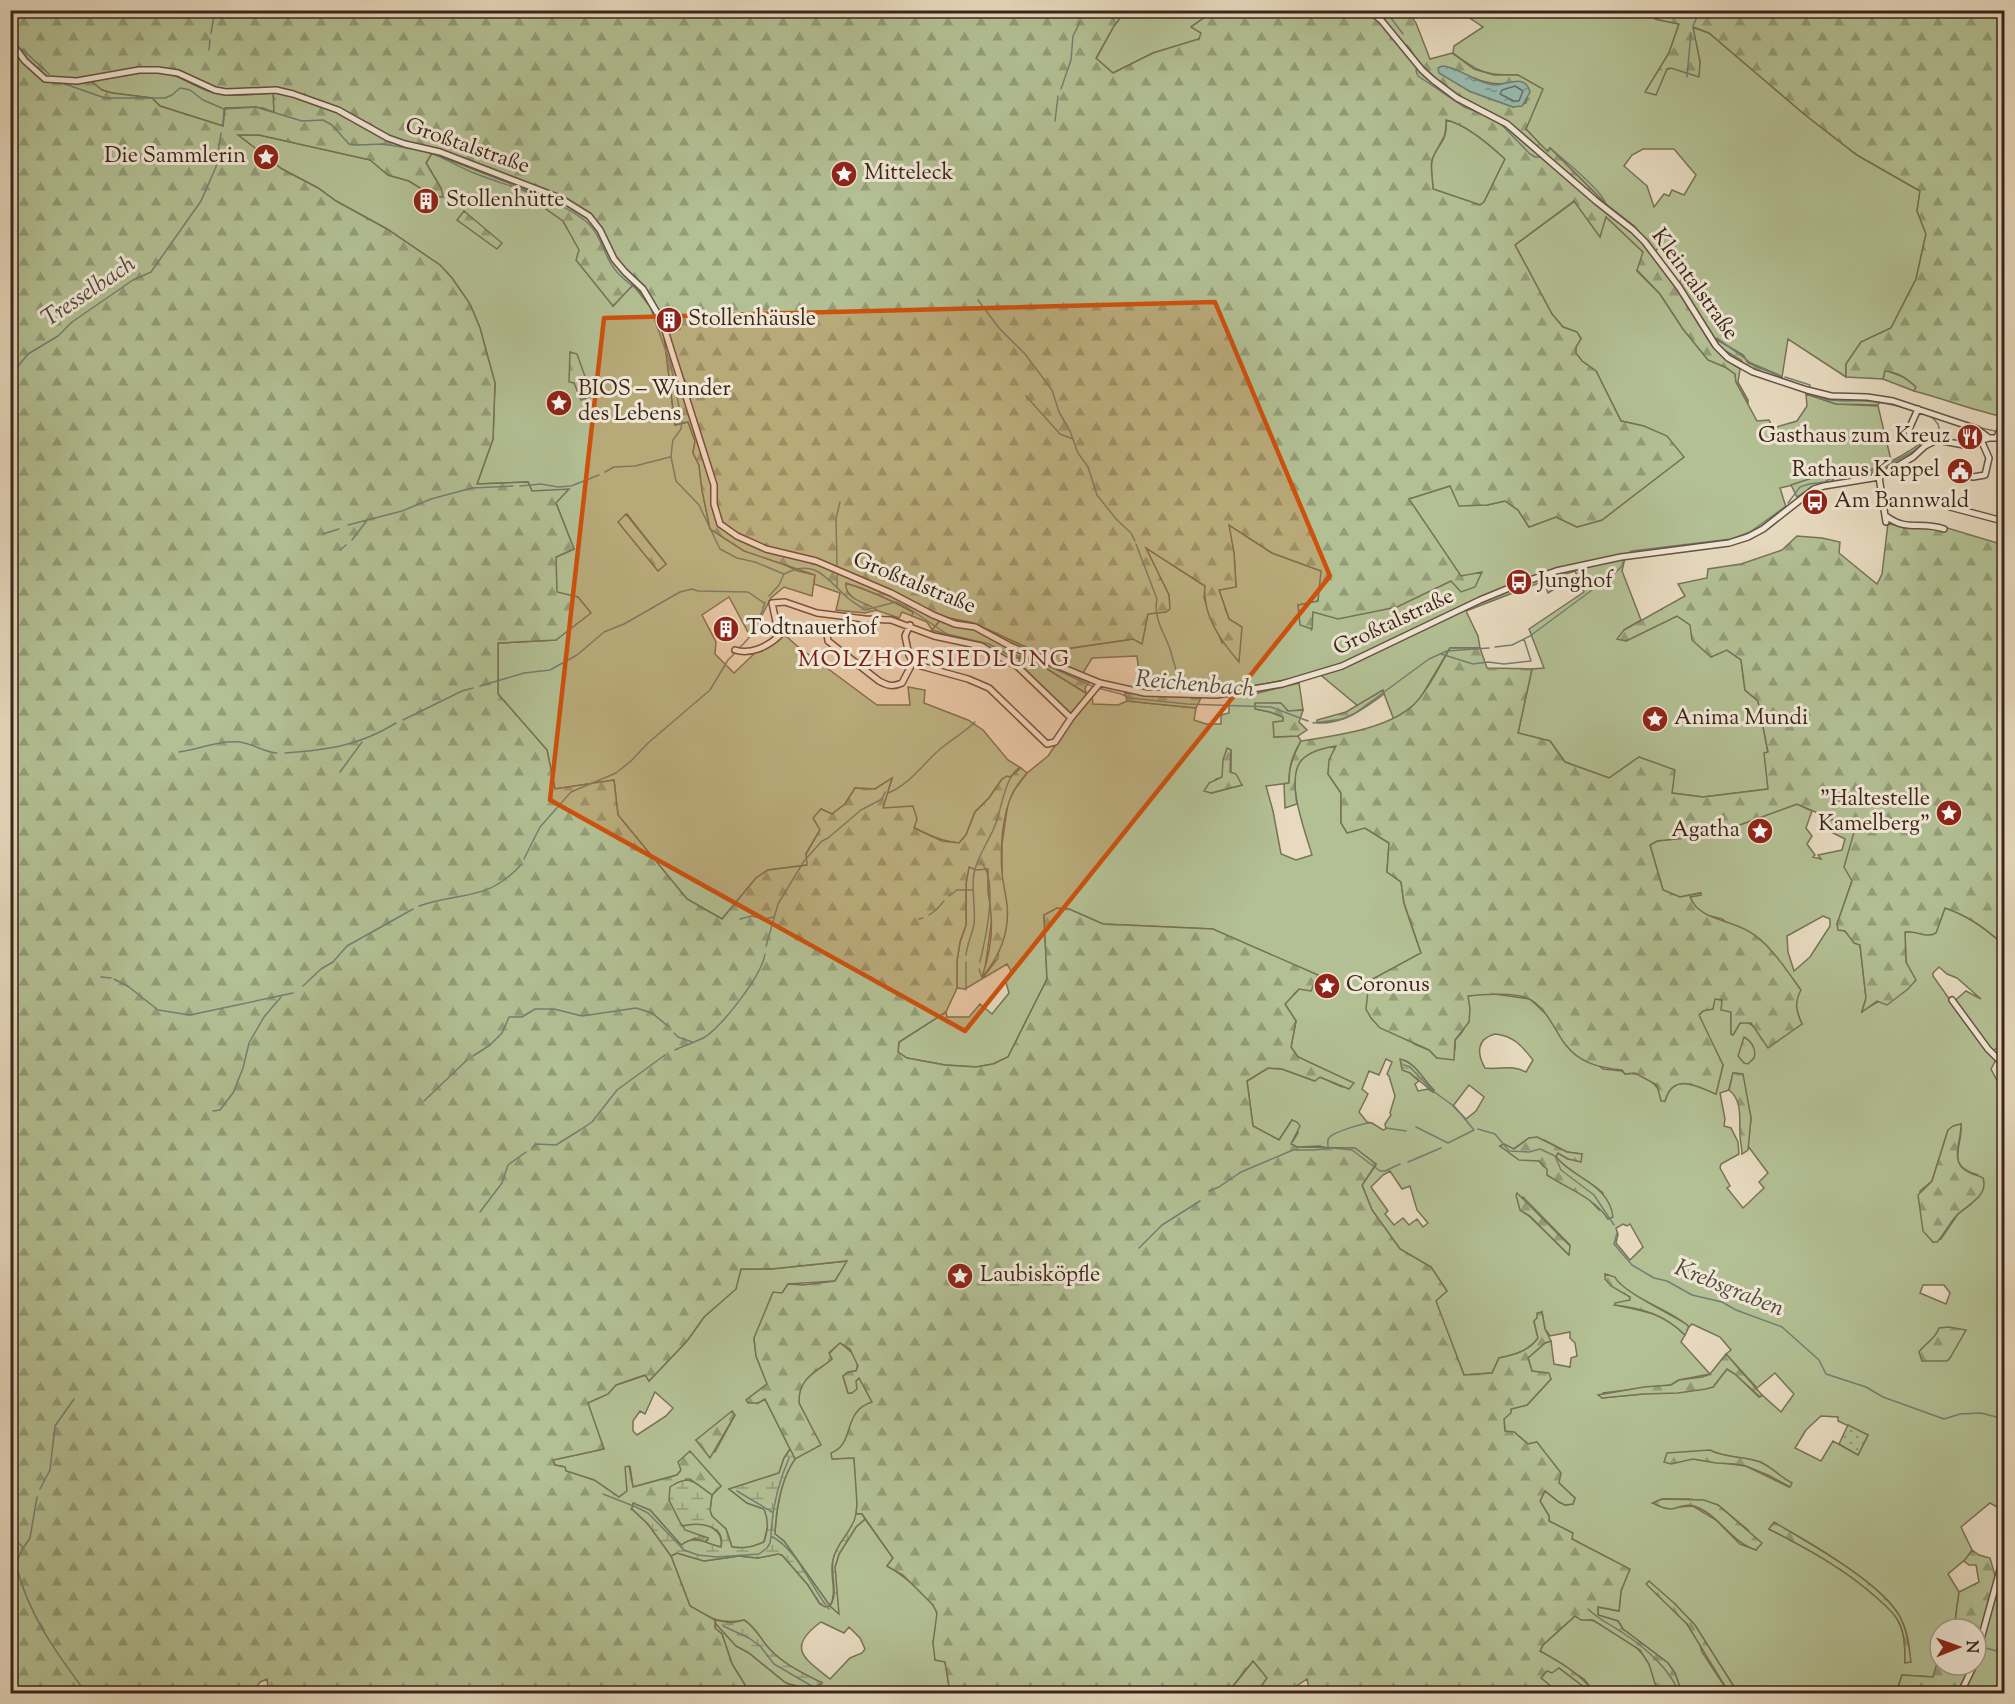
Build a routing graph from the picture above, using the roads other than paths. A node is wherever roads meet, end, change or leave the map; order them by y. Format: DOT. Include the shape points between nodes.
graph roads {
  1 [pos="1369,10"];
  2 [pos="10,41"];
  3 [pos="1918,409"];
  4 [pos="2001,434"];
  5 [pos="1989,438"];
  6 [pos="1910,440"];
  7 [pos="1981,440"];
  8 [pos="1879,477"];
  9 [pos="1973,477"];
  10 [pos="1950,507"];
  11 [pos="2004,519"];
  12 [pos="1944,529"];
  13 [pos="910,625"];
  14 [pos="826,634"];
  15 [pos="735,650"];
  16 [pos="913,662"];
  17 [pos="1098,686"];
  18 [pos="1071,718"];
  19 [pos="1952,1000"];
  20 [pos="2004,1065"];
  21 [pos="2004,1564"];
  22 [pos="1987,1617"];
  23 [pos="1968,1677"];
  24 [pos="1960,1694"];
  1 -- 3 [label="street, Kleintalstraße" via="1427,75 1457,98 1507,123 1633,230 1728,358 1742,367 1810,391 1880,399"];
  2 -- 17 [label="street, Großtalstraße" via="45,79 77,81 158,70 178,73 226,92 276,90 293,94 338,110 388,138 431,149 567,202 593,222 624,272 644,289 662,321 714,485 720,524 766,549 816,561 955,624 975,627"];
  3 -- 5 [label="street, Kleintalstraße" via="1977,429"];
  3 -- 6 [label="street" via="1909,429"];
  4 -- 5 [label="street, Großtalstraße"];
  5 -- 7 [label="street, Großtalstraße"];
  7 -- 8 [label="street, Großtalstraße" via="1964,445 1944,440 1931,442 1913,458"];
  7 -- 9 [label="street" via="1989,459 1985,475"];
  8 -- 12 [label="street" via="1886,519 1899,525 1934,525"];
  8 -- 17 [label="street, Großtalstraße" via="1814,489 1763,530 1729,543 1631,555 1519,584 1342,666 1282,684 1186,695"];
  10 -- 11 [label="street"];
  13 -- 15 [label="street" via="817,613 779,602 772,603 779,636 755,651"];
  13 -- 16 [label="street" via="905,636"];
  13 -- 18 [label="street" via="934,636 981,646 1003,657"];
  14 -- 16 [label="street" via="828,641 888,686 902,683"];
  16 -- 18 [label="street" via="989,688 1047,744 1055,742"];
  17 -- 18 [label="street"];
  19 -- 20 [label="street"];
  21 -- 22 [label="street"];
  23 -- 24 [label="street"];
}
